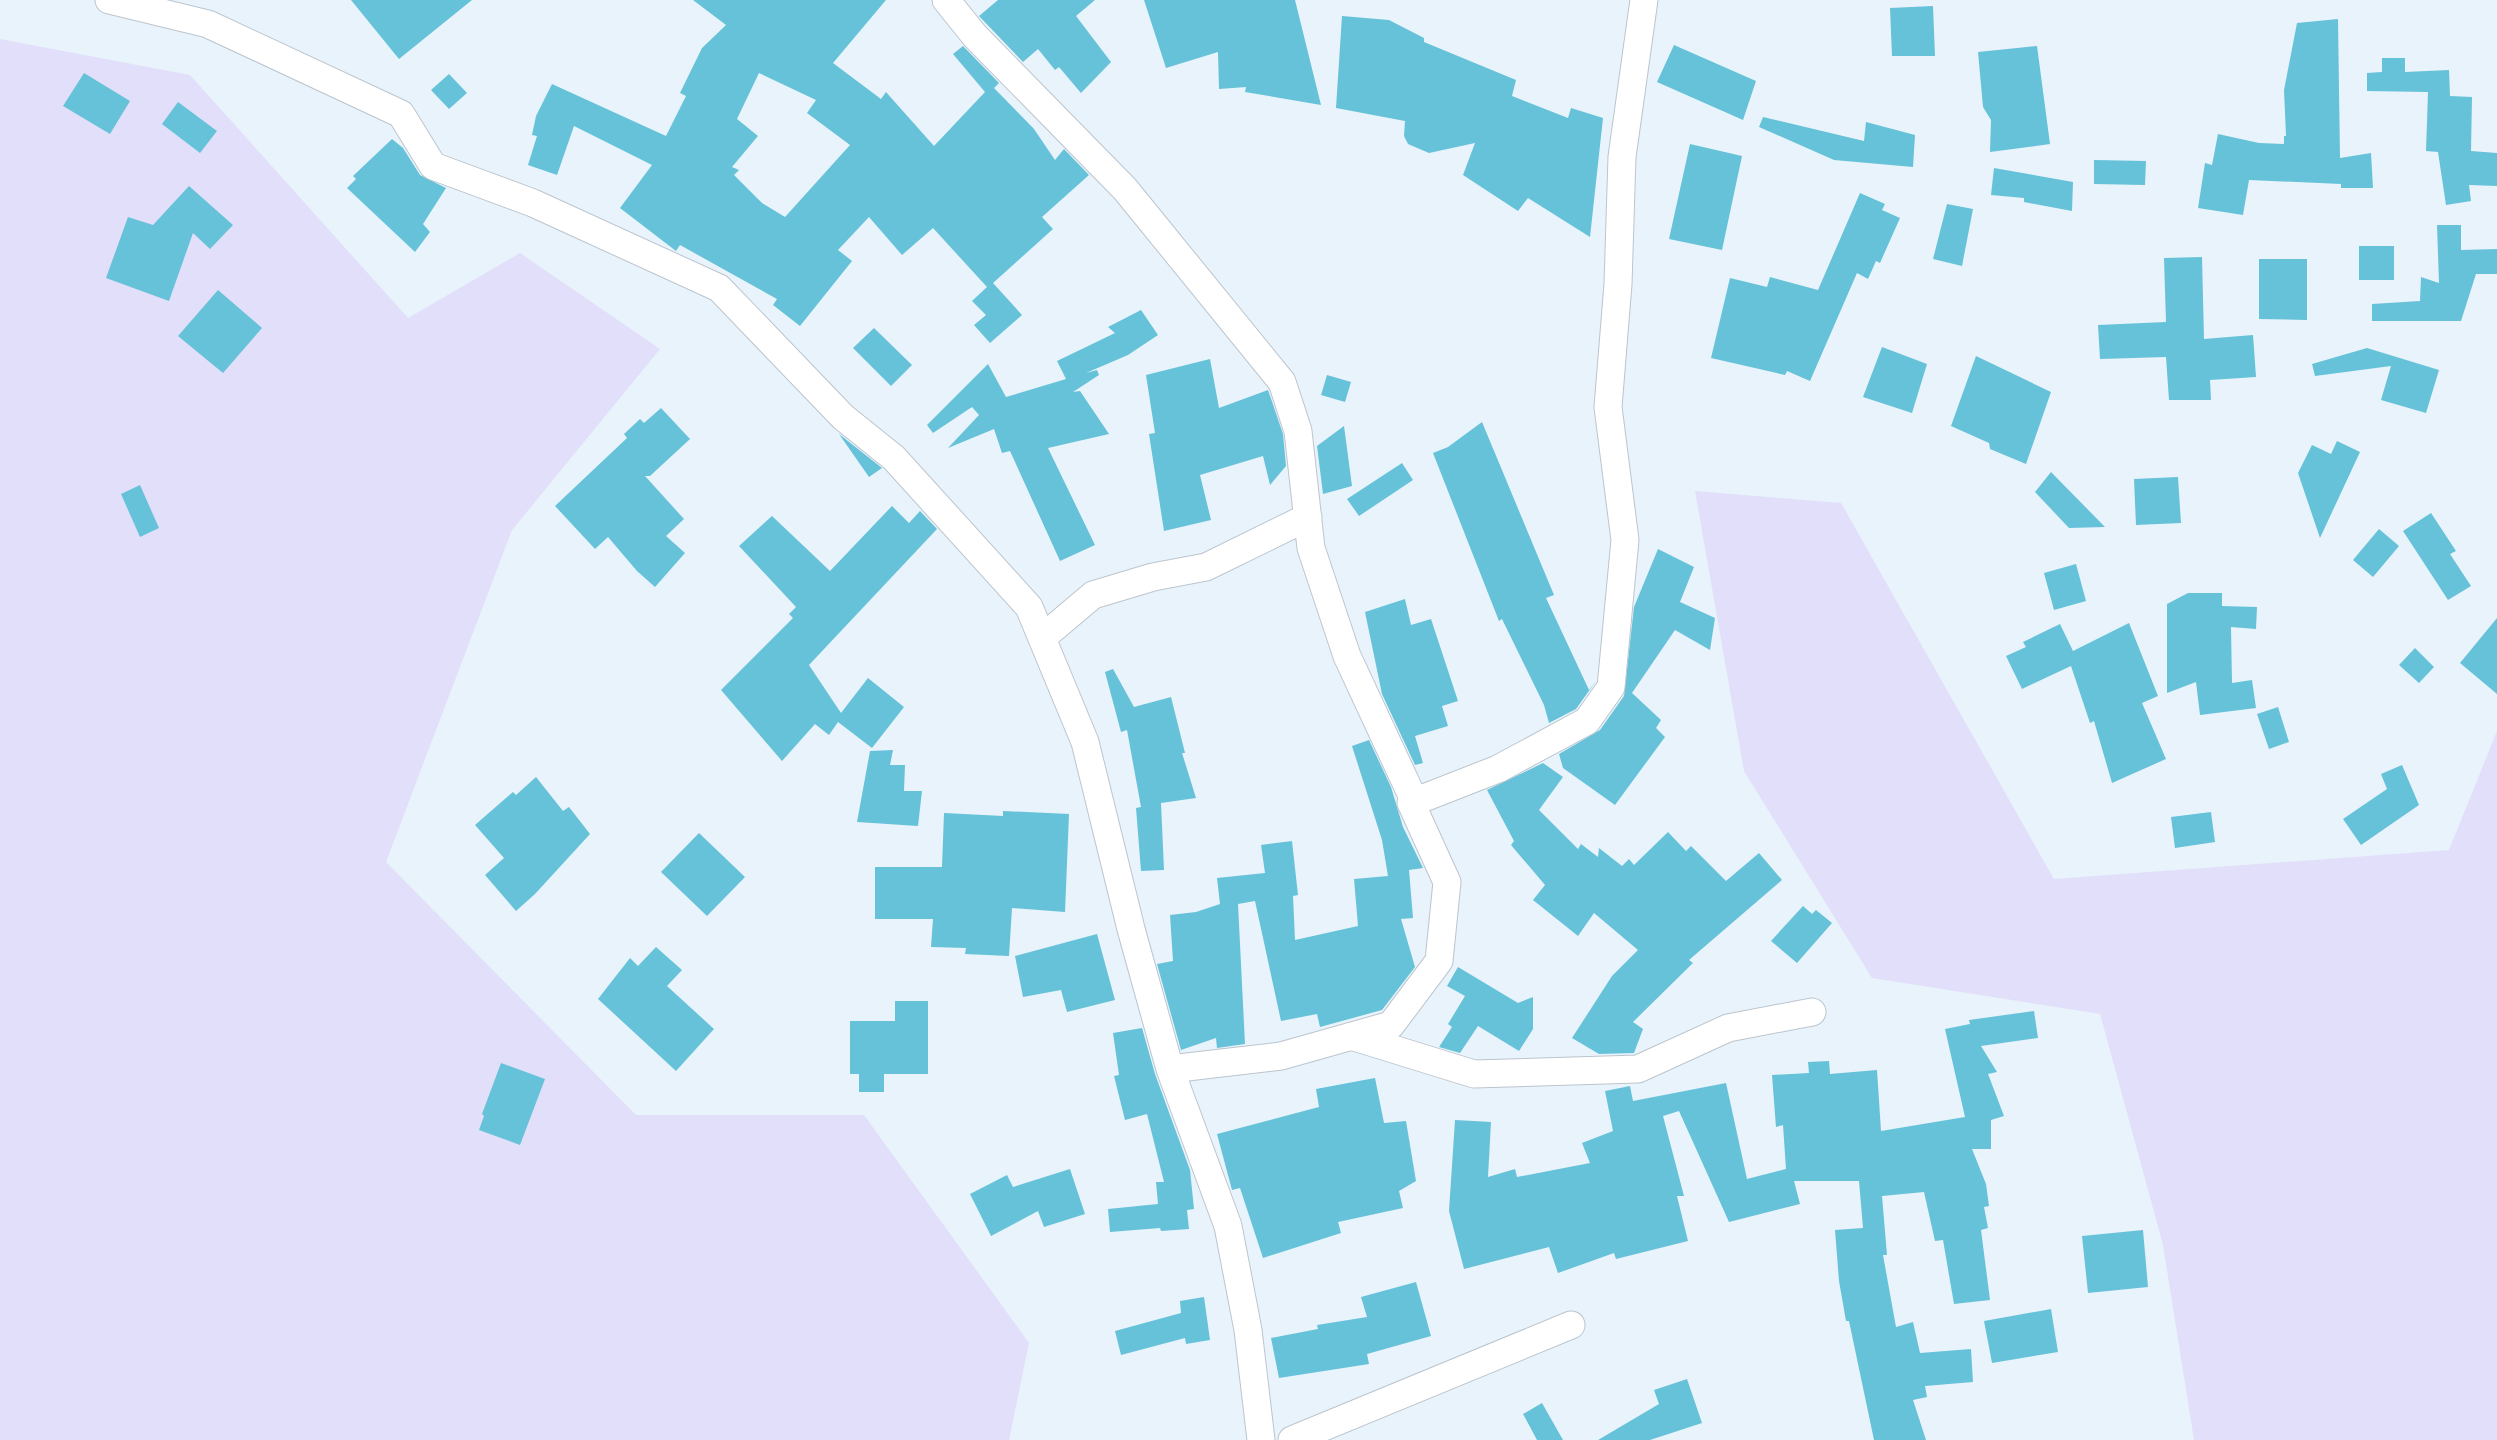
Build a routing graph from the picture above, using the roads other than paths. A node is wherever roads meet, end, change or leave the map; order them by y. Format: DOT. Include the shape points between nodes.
graph roads {
  1 [pos="109,0"];
  2 [pos="946,0"];
  3 [pos="1644,0"];
  4 [pos="191,9"];
  5 [pos="1308,517"];
  6 [pos="1042,638"];
  7 [pos="1412,803"];
  8 [pos="1812,1012"];
  9 [pos="1351,1036"];
  10 [pos="1170,1069"];
  11 [pos="1571,1326"];
  12 [pos="1260,1440"];
  13 [pos="1292,1440"];
  1 -- 4 [label="street"];
  2 -- 5 [label="street" via="975,36 1125,189 1282,382 1298,431"];
  3 -- 7 [label="street" via="1622,158 1618,284 1608,407 1625,540 1611,687 1587,721 1498,769"];
  4 -- 6 [label="street" via="208,24 401,114 433,166 533,203 719,288 843,417 894,458 1029,607"];
  5 -- 6 [label="street" via="1206,567 1153,577 1093,595"];
  5 -- 7 [label="street" via="1311,548 1347,656"];
  6 -- 10 [label="street" via="1085,742"];
  7 -- 9 [label="street" via="1447,882 1438,961 1391,1025"];
  8 -- 9 [label="street" via="1728,1028 1638,1069 1474,1074"];
  9 -- 10 [label="street" via="1281,1056"];
  10 -- 12 [label="street" via="1228,1226 1248,1330"];
  11 -- 13 [label="street"];
}
